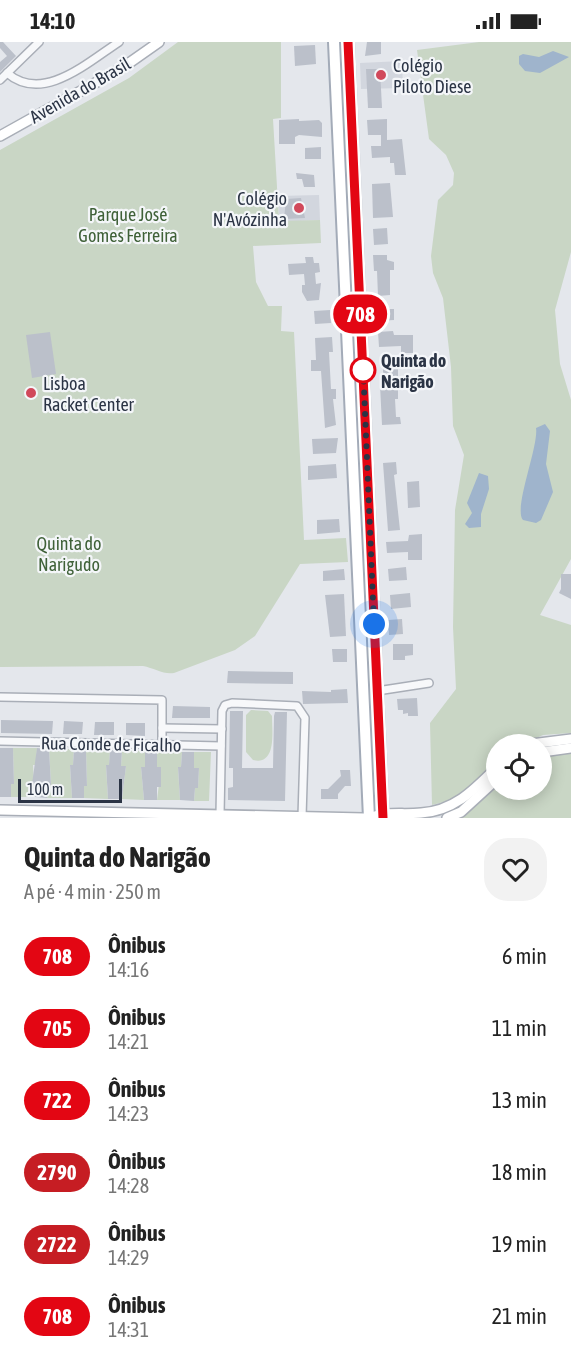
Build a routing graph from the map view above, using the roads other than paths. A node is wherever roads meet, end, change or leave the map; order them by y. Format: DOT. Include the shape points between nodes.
graph roads {
  1 [pos="39,42"];
  2 [pos="118,42"];
  3 [pos="159,42"];
  4 [pos="334,42"];
  5 [pos="348,42"];
  6 [pos="7,73"];
  7 [pos="0,80"];
  8 [pos="0,136"];
  9 [pos="364,388"];
  10 [pos="350,389"];
  11 [pos="364,403"];
  12 [pos="350,404"];
  13 [pos="429,683"];
  14 [pos="377,691"];
  15 [pos="0,697"];
  16 [pos="162,728"];
  17 [pos="222,729"];
  18 [pos="552,740"];
  19 [pos="571,740"];
  20 [pos="0,741"];
  21 [pos="162,745"];
  22 [pos="221,746"];
  23 [pos="571,748"];
  24 [pos="552,751"];
  25 [pos="486,778"];
  26 [pos="486,789"];
  27 [pos="0,810"];
  28 [pos="220,815"];
  29 [pos="383,815"];
  30 [pos="241,817"];
  31 [pos="302,817"];
  32 [pos="364,818"];
  33 [pos="369,818"];
  34 [pos="447,818"];
  1 -- 6 [label="street"];
  2 -- 6 [label="street" via="49,84 28,84"];
  3 -- 8 [label="street, Avenida do Brasil" via="122,68"];
  4 -- 10 [label="main road"];
  5 -- 9 [label="main road"];
  6 -- 7 [label="street"];
  9 -- 10 [label="main road"];
  9 -- 11 [label="main road"];
  10 -- 12 [label="main road"];
  11 -- 12 [label="main road"];
  11 -- 14 [label="main road"];
  12 -- 33 [label="main road"];
  13 -- 14 [label="street"];
  14 -- 29 [label="main road"];
  15 -- 16 [label="street" via="162,700"];
  16 -- 17 [label="street, Rua Conde de Ficalho"];
  16 -- 21 [label="street"];
  17 -- 22 [label="street"];
  17 -- 31 [label="street" via="225,705 297,706 305,718"];
  18 -- 19 [label="street"];
  20 -- 21 [label="street, Rua Conde de Ficalho"];
  21 -- 22 [label="street, Rua Conde de Ficalho"];
  22 -- 28 [label="street"];
  23 -- 24 [label="street"];
  25 -- 29 [label="street" via="446,808"];
  26 -- 34 [label="street" via="461,812"];
  27 -- 28 [label="street"];
  28 -- 30 [label="street"];
  29 -- 33 [label="street"];
  30 -- 31 [label="street"];
  31 -- 32 [label="street"];
}
